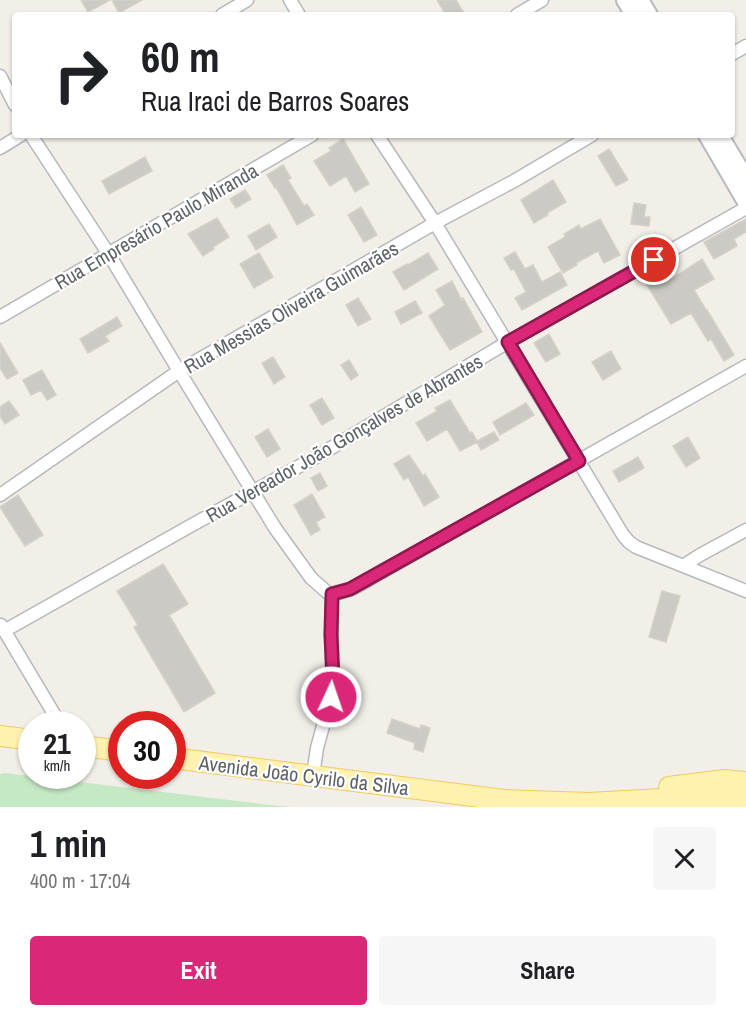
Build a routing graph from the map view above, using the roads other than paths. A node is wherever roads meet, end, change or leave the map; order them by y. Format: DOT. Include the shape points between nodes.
graph roads {
  1 [pos="247,0"];
  2 [pos="542,0"];
  3 [pos="227,12"];
  4 [pos="522,12"];
  5 [pos="0,76"];
  6 [pos="12,99"];
  7 [pos="16,138"];
  8 [pos="33,138"];
  9 [pos="307,138"];
  10 [pos="379,138"];
  11 [pos="587,138"];
  12 [pos="708,138"];
  13 [pos="722,138"];
  14 [pos="0,148"];
  15 [pos="746,179"];
  16 [pos="746,202"];
  17 [pos="746,208"];
  18 [pos="435,223"];
  19 [pos="108,253"];
  20 [pos="0,317"];
  21 [pos="508,342"];
  22 [pos="746,366"];
  23 [pos="178,371"];
  24 [pos="579,461"];
  25 [pos="252,493"];
  26 [pos="0,495"];
  27 [pos="746,530"];
  28 [pos="684,566"];
  29 [pos="746,591"];
  30 [pos="332,594"];
  31 [pos="2,627"];
  32 [pos="52,711"];
  33 [pos="0,735"];
  34 [pos="18,738"];
  35 [pos="186,760"];
  36 [pos="313,776"];
  37 [pos="746,782"];
  38 [pos="746,801"];
  39 [pos="578,802"];
  1 -- 3 [label="street"];
  2 -- 4 [label="street"];
  5 -- 6 [label="street"];
  7 -- 14 [label="street"];
  8 -- 19 [label="street"];
  9 -- 19 [label="street, Rua Empresário Paulo Miranda"];
  10 -- 18 [label="street"];
  11 -- 18 [label="street, Rua Messias Oliveira Guimarães"];
  12 -- 16 [label="main road"];
  13 -- 15 [label="main road"];
  17 -- 21 [label="street, Rua Vereador João Gonçalves de Abrantes"];
  18 -- 21 [label="street"];
  18 -- 23 [label="street, Rua Messias Oliveira Guimarães"];
  19 -- 20 [label="street, Rua Empresário Paulo Miranda"];
  19 -- 23 [label="street"];
  21 -- 24 [label="street"];
  21 -- 25 [label="street, Rua Vereador João Gonçalves de Abrantes"];
  22 -- 24 [label="street"];
  23 -- 25 [label="street"];
  23 -- 26 [label="street, Rua Messias Oliveira Guimarães"];
  24 -- 28 [label="street" via="628,542"];
  24 -- 30 [label="street" via="350,589"];
  25 -- 30 [label="street" via="311,578"];
  25 -- 31 [label="street, Rua Vereador João Gonçalves de Abrantes"];
  27 -- 28 [label="street"];
  28 -- 29 [label="street"];
  30 -- 36 [label="street" via="333,680"];
  31 -- 32 [label="street"];
  33 -- 34 [label="main road"];
  35 -- 36 [label="main road, Avenida João Cyrilo da Silva"];
  36 -- 39 [label="main road, Avenida João Cyrilo da Silva" via="504,800"];
  37 -- 39 [label="main road, Avenida João Cyrilo da Silva" via="724,780"];
  38 -- 39 [label="main road, Avenida João Cyrilo da Silva" via="697,797"];
}
